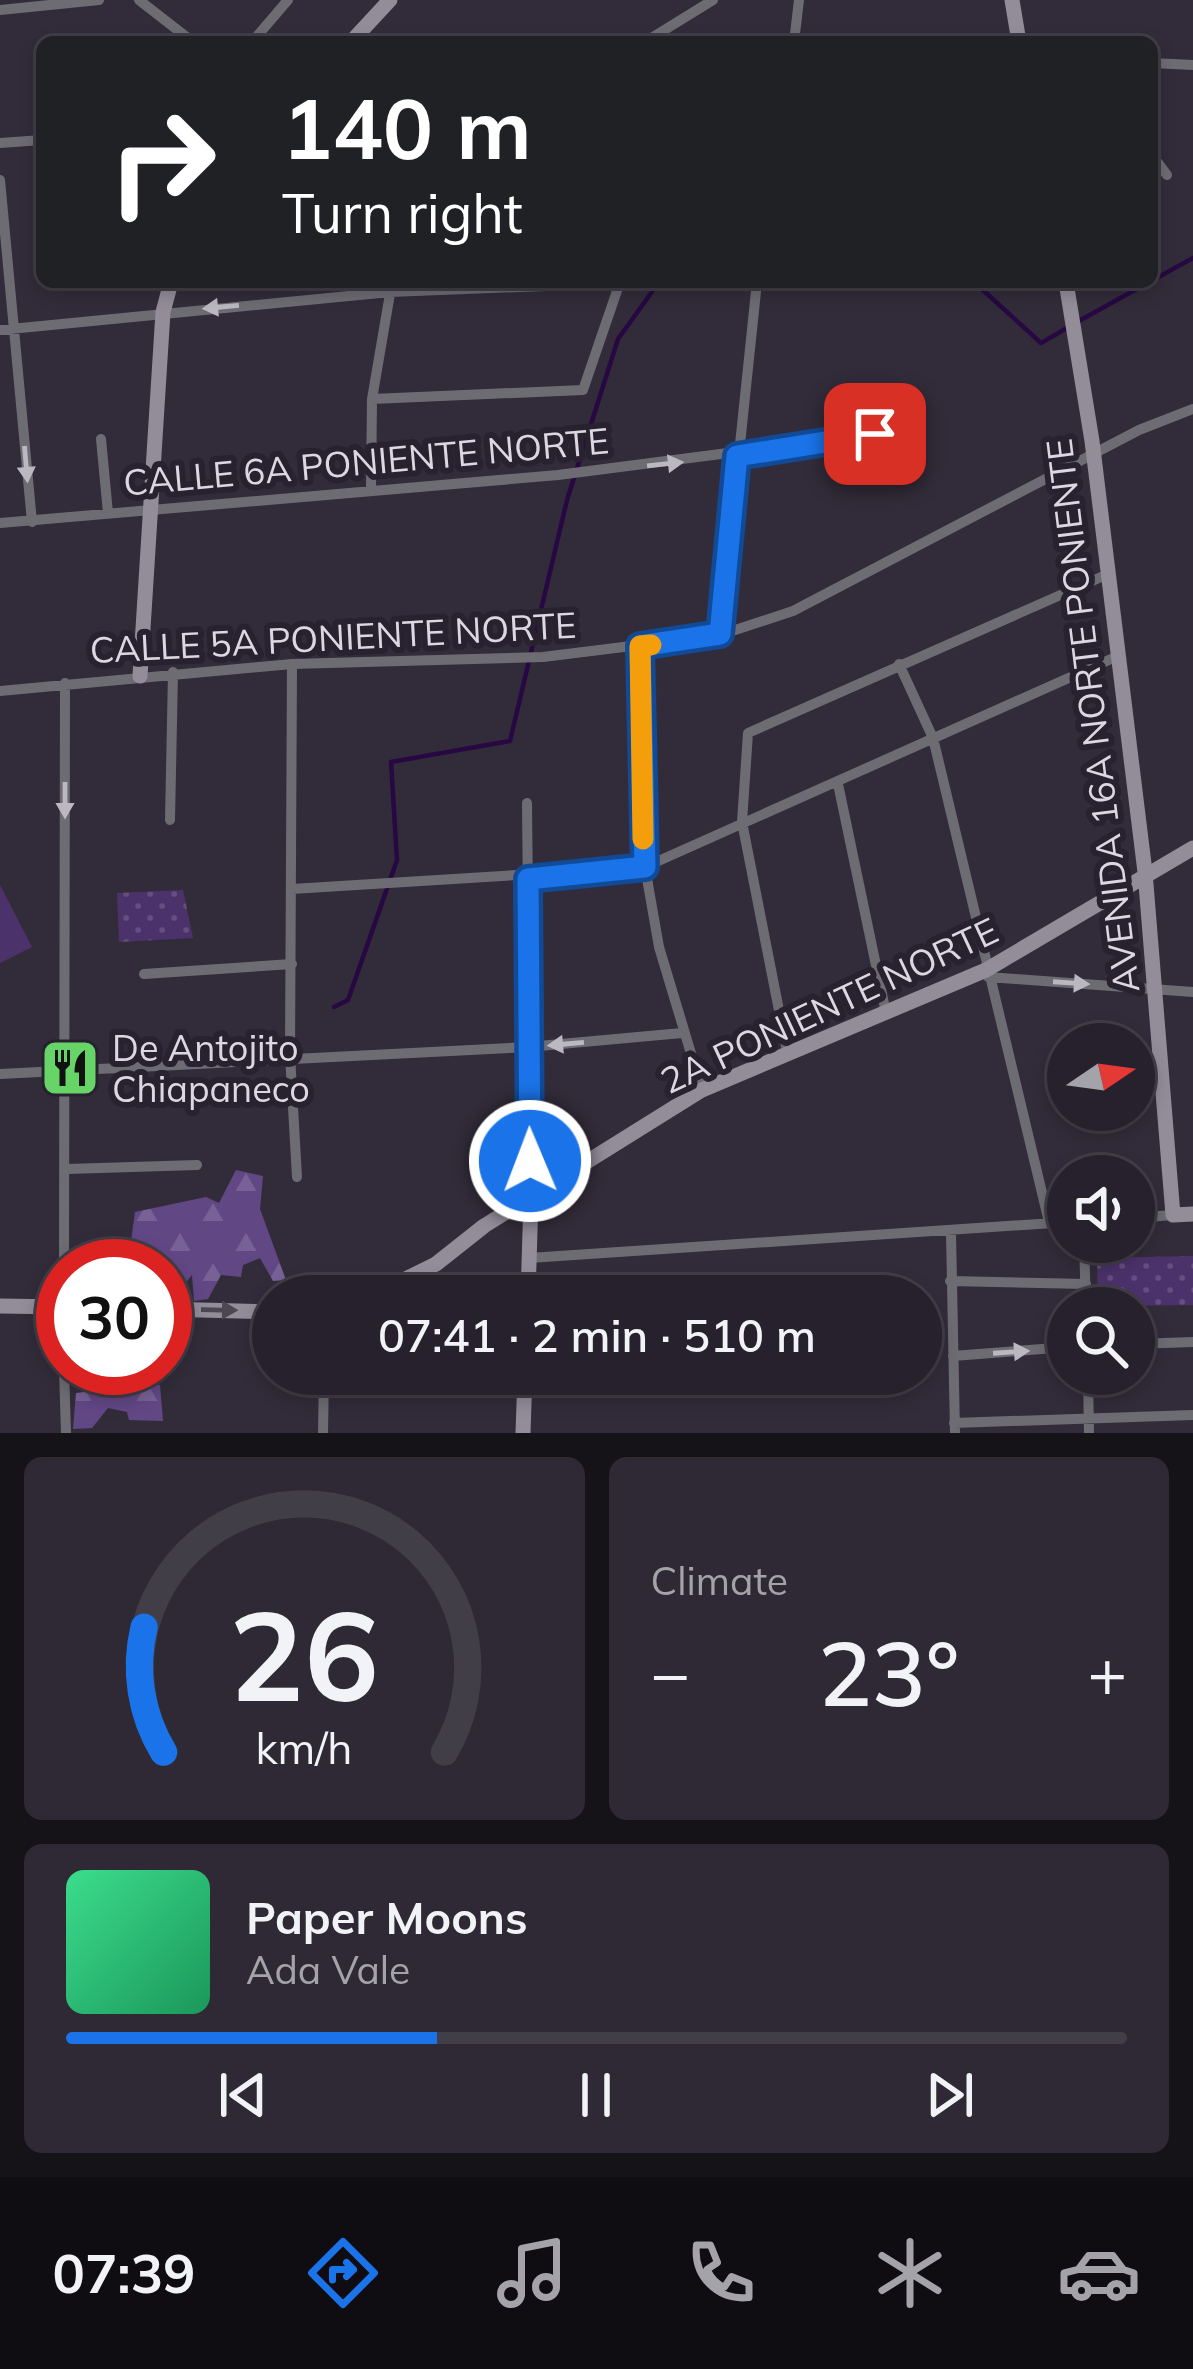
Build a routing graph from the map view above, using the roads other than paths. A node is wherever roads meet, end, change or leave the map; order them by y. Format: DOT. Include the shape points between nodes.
graph roads {
  1 [pos="99,0"];
  2 [pos="139,0"];
  3 [pos="288,0"];
  4 [pos="390,0"];
  5 [pos="713,0"];
  6 [pos="799,0"];
  7 [pos="1012,0"];
  8 [pos="0,10"];
  9 [pos="185,36"];
  10 [pos="257,36"];
  11 [pos="357,36"];
  12 [pos="655,36"];
  13 [pos="795,36"];
  14 [pos="1018,36"];
  15 [pos="1158,63"];
  16 [pos="1193,65"];
  17 [pos="36,140"];
  18 [pos="0,143"];
  19 [pos="1158,163"];
  20 [pos="1167,175"];
  21 [pos="0,180"];
  22 [pos="169,288"];
  23 [pos="382,288"];
  24 [pos="391,288"];
  25 [pos="618,288"];
  26 [pos="757,288"];
  27 [pos="1068,288"];
  28 [pos="163,311"];
  29 [pos="7,329"];
  30 [pos="372,399"];
  31 [pos="1193,409"];
  32 [pos="875,434"];
  33 [pos="100,439"];
  34 [pos="1094,455"];
  35 [pos="737,456"];
  36 [pos="371,488"];
  37 [pos="153,512"];
  38 [pos="108,513"];
  39 [pos="32,522"];
  40 [pos="0,524"];
  41 [pos="1108,574"];
  42 [pos="720,634"];
  43 [pos="640,646"];
  44 [pos="1120,655"];
  45 [pos="292,664"];
  46 [pos="899,664"];
  47 [pos="173,672"];
  48 [pos="140,676"];
  49 [pos="65,683"];
  50 [pos="0,692"];
  51 [pos="933,738"];
  52 [pos="838,784"];
  53 [pos="527,803"];
  54 [pos="170,820"];
  55 [pos="742,822"];
  56 [pos="1193,848"];
  57 [pos="645,867"];
  58 [pos="1145,872"];
  59 [pos="528,879"];
  60 [pos="292,890"];
  61 [pos="292,964"];
  62 [pos="987,973"];
  63 [pos="144,974"];
  64 [pos="1154,990"];
  65 [pos="1193,992"];
  66 [pos="886,1013"];
  67 [pos="682,1034"];
  68 [pos="528,1047"];
  69 [pos="787,1051"];
  70 [pos="290,1055"];
  71 [pos="66,1071"];
  72 [pos="0,1074"];
  73 [pos="702,1090"];
  74 [pos="197,1165"];
  75 [pos="67,1169"];
  76 [pos="297,1178"];
  77 [pos="531,1199"];
  78 [pos="1047,1214"];
  79 [pos="1193,1214"];
  80 [pos="1173,1215"];
  81 [pos="1155,1216"];
  82 [pos="1047,1222"];
  83 [pos="952,1233"];
  84 [pos="65,1239"];
  85 [pos="529,1258"];
  86 [pos="1085,1263"];
  87 [pos="414,1275"];
  88 [pos="529,1275"];
  89 [pos="950,1281"];
  90 [pos="1086,1284"];
  91 [pos="1086,1287"];
  92 [pos="0,1306"];
  93 [pos="36,1307"];
  94 [pos="192,1310"];
  95 [pos="252,1311"];
  96 [pos="1193,1342"];
  97 [pos="1155,1343"];
  98 [pos="1047,1349"];
  99 [pos="953,1356"];
  100 [pos="64,1395"];
  101 [pos="323,1395"];
  102 [pos="524,1395"];
  103 [pos="1088,1395"];
  104 [pos="1193,1415"];
  105 [pos="1089,1426"];
  106 [pos="955,1428"];
  107 [pos="65,1433"];
  108 [pos="322,1433"];
  109 [pos="523,1433"];
  1 -- 8 [label="street"];
  2 -- 9 [label="street"];
  3 -- 10 [label="street"];
  4 -- 11 [label="street"];
  5 -- 12 [label="street"];
  6 -- 13 [label="street"];
  7 -- 14 [label="street"];
  15 -- 16 [label="street"];
  17 -- 18 [label="street"];
  19 -- 20 [label="street"];
  21 -- 29 [label="street"];
  22 -- 28 [label="street"];
  23 -- 28 [label="street, one-way"];
  24 -- 30 [label="street"];
  25 -- 30 [label="street" via="583,390"];
  26 -- 35 [label="street"];
  27 -- 34 [label="street, AVENIDA 16A NORTE PONIENTE"];
  28 -- 29 [label="street"];
  28 -- 37 [label="street"];
  29 -- 39 [label="street, one-way"];
  30 -- 36 [label="street"];
  31 -- 34 [label="street, CALLE 5A PONIENTE NORTE"];
  32 -- 35 [label="street, CALLE 6A PONIENTE NORTE"];
  33 -- 38 [label="street"];
  34 -- 41 [label="street, AVENIDA 16A NORTE PONIENTE"];
  34 -- 42 [label="street, CALLE 5A PONIENTE NORTE" via="793,611"];
  36 -- 35 [label="street, CALLE 6A PONIENTE NORTE, one-way"];
  35 -- 42 [label="street"];
  36 -- 37 [label="street, CALLE 6A PONIENTE NORTE"];
  37 -- 38 [label="street, CALLE 6A PONIENTE NORTE"];
  37 -- 48 [label="street"];
  38 -- 39 [label="street, CALLE 6A PONIENTE NORTE"];
  39 -- 40 [label="street, CALLE 6A PONIENTE NORTE"];
  41 -- 44 [label="street, AVENIDA 16A NORTE PONIENTE"];
  41 -- 46 [label="street"];
  42 -- 43 [label="street, CALLE 5A PONIENTE NORTE"];
  43 -- 45 [label="street, CALLE 5A PONIENTE NORTE"];
  43 -- 57 [label="street"];
  44 -- 51 [label="street"];
  44 -- 58 [label="street, AVENIDA 16A NORTE PONIENTE"];
  45 -- 47 [label="street, CALLE 5A PONIENTE NORTE"];
  45 -- 60 [label="street"];
  46 -- 51 [label="street"];
  46 -- 55 [label="street" via="748,733"];
  47 -- 48 [label="street, CALLE 5A PONIENTE NORTE"];
  47 -- 54 [label="street"];
  48 -- 49 [label="street, CALLE 5A PONIENTE NORTE"];
  49 -- 50 [label="street, CALLE 5A PONIENTE NORTE"];
  49 -- 71 [label="street, one-way"];
  51 -- 52 [label="street"];
  51 -- 62 [label="street"];
  52 -- 55 [label="street"];
  52 -- 66 [label="street"];
  53 -- 59 [label="street"];
  55 -- 57 [label="street"];
  55 -- 69 [label="street"];
  56 -- 58 [label="street, 2A PONIENTE NORTE"];
  57 -- 59 [label="street"];
  57 -- 67 [label="street"];
  58 -- 62 [label="street, 2A PONIENTE NORTE"];
  58 -- 64 [label="street, AVENIDA 16A NORTE PONIENTE"];
  59 -- 60 [label="street"];
  59 -- 68 [label="street"];
  60 -- 61 [label="street"];
  61 -- 63 [label="street"];
  61 -- 70 [label="street"];
  62 -- 64 [label="street, one-way"];
  62 -- 66 [label="street, 2A PONIENTE NORTE"];
  62 -- 78 [label="street"];
  64 -- 65 [label="street"];
  64 -- 80 [label="street, AVENIDA 16A NORTE PONIENTE"];
  66 -- 69 [label="street, 2A PONIENTE NORTE"];
  67 -- 68 [label="street, one-way"];
  67 -- 73 [label="street"];
  68 -- 70 [label="street"];
  68 -- 77 [label="street"];
  69 -- 73 [label="street, 2A PONIENTE NORTE"];
  70 -- 71 [label="street"];
  70 -- 76 [label="street"];
  71 -- 72 [label="street"];
  71 -- 75 [label="street"];
  73 -- 77 [label="street, 2A PONIENTE NORTE"];
  74 -- 75 [label="street"];
  75 -- 84 [label="street"];
  77 -- 85 [label="street"];
  77 -- 87 [label="street, 2A PONIENTE NORTE"];
  79 -- 80 [label="street"];
  80 -- 81 [label="street"];
  82 -- 83 [label="street"];
  83 -- 85 [label="street"];
  83 -- 89 [label="street"];
  85 -- 88 [label="street"];
  86 -- 90 [label="street"];
  89 -- 90 [label="street"];
  89 -- 99 [label="street"];
  90 -- 91 [label="street"];
  92 -- 93 [label="street"];
  94 -- 95 [label="street, one-way"];
  96 -- 97 [label="street"];
  99 -- 98 [label="street, one-way"];
  99 -- 106 [label="street"];
  100 -- 107 [label="street"];
  101 -- 108 [label="street"];
  102 -- 109 [label="street"];
  103 -- 105 [label="street"];
  104 -- 105 [label="street"];
  105 -- 106 [label="street"];
}
